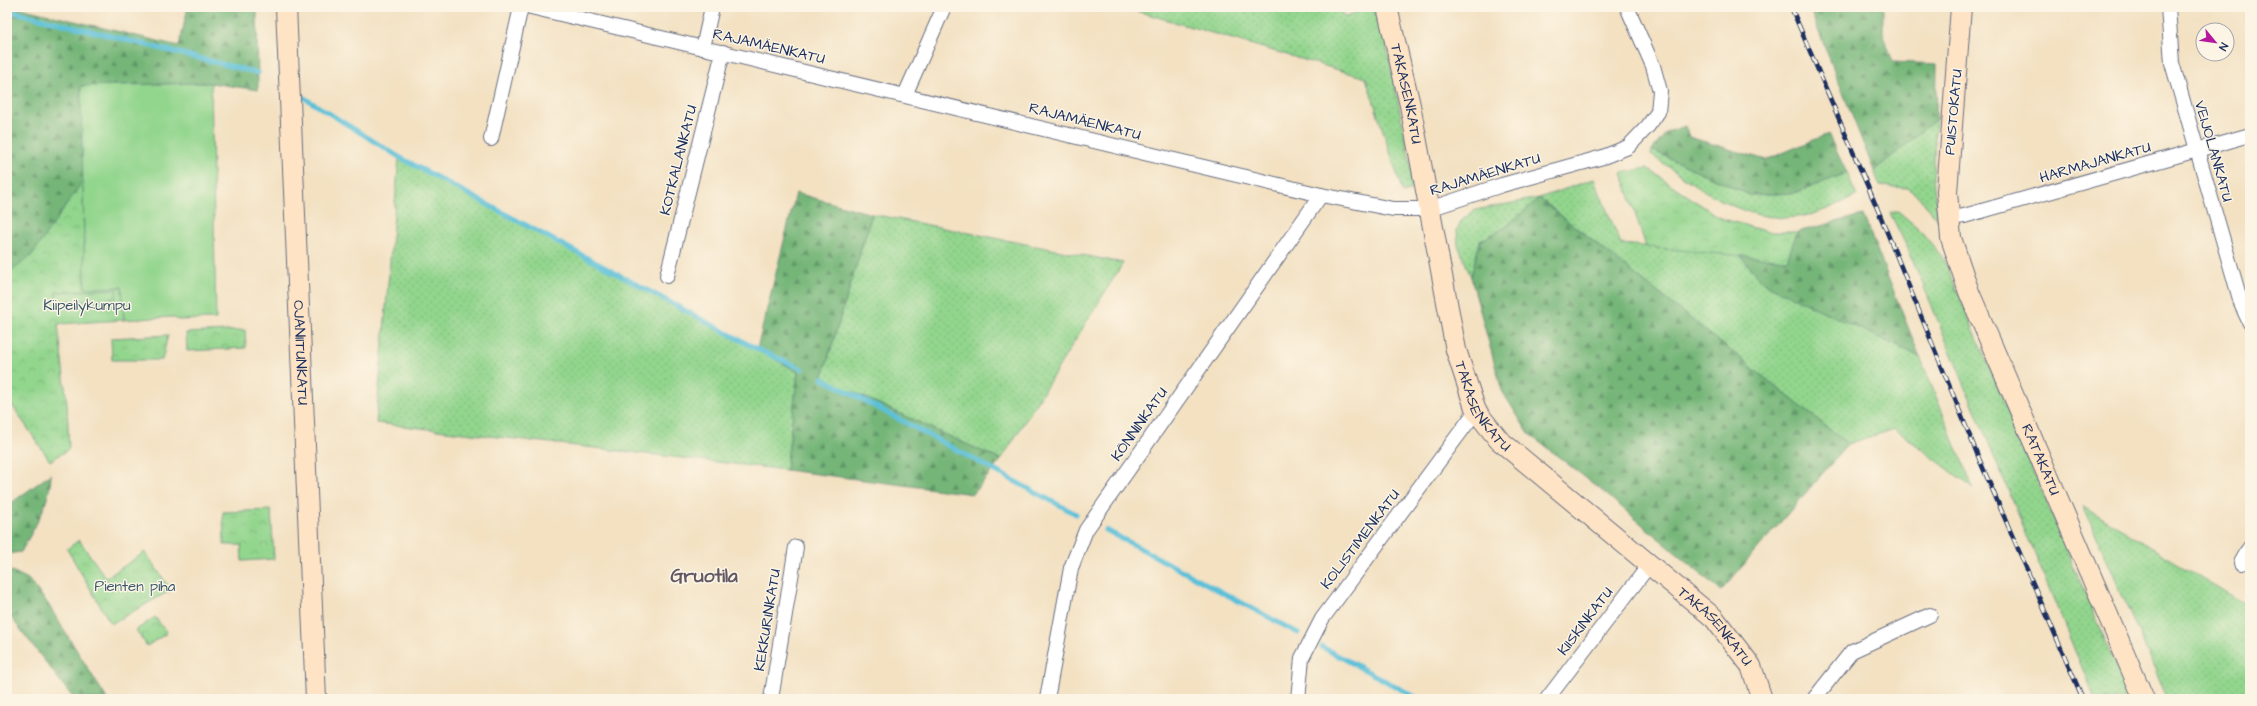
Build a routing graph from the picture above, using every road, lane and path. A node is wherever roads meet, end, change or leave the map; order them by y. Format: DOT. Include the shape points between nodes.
graph roads {
  1 [pos="286,7"];
  2 [pos="521,7"];
  3 [pos="531,7"];
  4 [pos="712,7"];
  5 [pos="944,7"];
  6 [pos="1387,7"];
  7 [pos="1627,7"];
  8 [pos="1962,7"];
  9 [pos="2168,7"];
  10 [pos="703,48"];
  11 [pos="723,52"];
  12 [pos="905,95"];
  13 [pos="2250,135"];
  14 [pos="491,139"];
  15 [pos="2196,150"];
  16 [pos="1321,195"];
  17 [pos="1429,209"];
  18 [pos="1949,218"];
  19 [pos="667,276"];
  20 [pos="2250,324"];
  21 [pos="1476,411"];
  22 [pos="796,547"];
  23 [pos="2250,548"];
  24 [pos="2241,562"];
  25 [pos="1650,564"];
  26 [pos="1930,615"];
  27 [pos="316,699"];
  28 [pos="771,699"];
  29 [pos="1048,699"];
  30 [pos="1298,699"];
  31 [pos="1547,699"];
  32 [pos="1762,699"];
  33 [pos="1814,699"];
  34 [pos="2144,699"];
  1 -- 27 [label="street, OJANIITUNKATU"];
  2 -- 14 [label="street"];
  3 -- 10 [label="street, RAJAMÄENKATU"];
  4 -- 10 [label="street"];
  5 -- 12 [label="street"];
  6 -- 17 [label="street, TAKASENKATU" via="1410,105"];
  7 -- 17 [label="street, RAJAMÄENKATU" via="1653,66 1660,91 1658,112 1628,147"];
  8 -- 18 [label="street, PUISTOKATU" via="1948,161"];
  9 -- 15 [label="street, VEIJOLANKATU" via="2172,63"];
  10 -- 11 [label="street, RAJAMÄENKATU"];
  11 -- 12 [label="street, RAJAMÄENKATU"];
  11 -- 19 [label="street, KOTKALANKATU"];
  12 -- 16 [label="street, RAJAMÄENKATU"];
  13 -- 15 [label="street, HARMAJANKATU"];
  15 -- 18 [label="street, HARMAJANKATU" via="2096,180"];
  15 -- 20 [label="street, VEIJOLANKATU" via="2242,306"];
  16 -- 17 [label="street, RAJAMÄENKATU" via="1393,209"];
  16 -- 29 [label="street, KÖNNINKATU" via="1086,530 1071,568"];
  17 -- 21 [label="street, TAKASENKATU" via="1456,350"];
  18 -- 34 [label="street, RATAKATU" via="1951,238 1969,292"];
  21 -- 25 [label="street, TAKASENKATU" via="1499,440"];
  21 -- 30 [label="street, KOLISTIMENKATU" via="1322,618 1302,658"];
  22 -- 28 [label="street, KEKKURINKATU"];
  23 -- 24 [label="street"];
  25 -- 31 [label="street, KIISKINKATU"];
  25 -- 32 [label="street, TAKASENKATU" via="1714,618 1751,666"];
  26 -- 33 [label="street" via="1852,651"];
}
